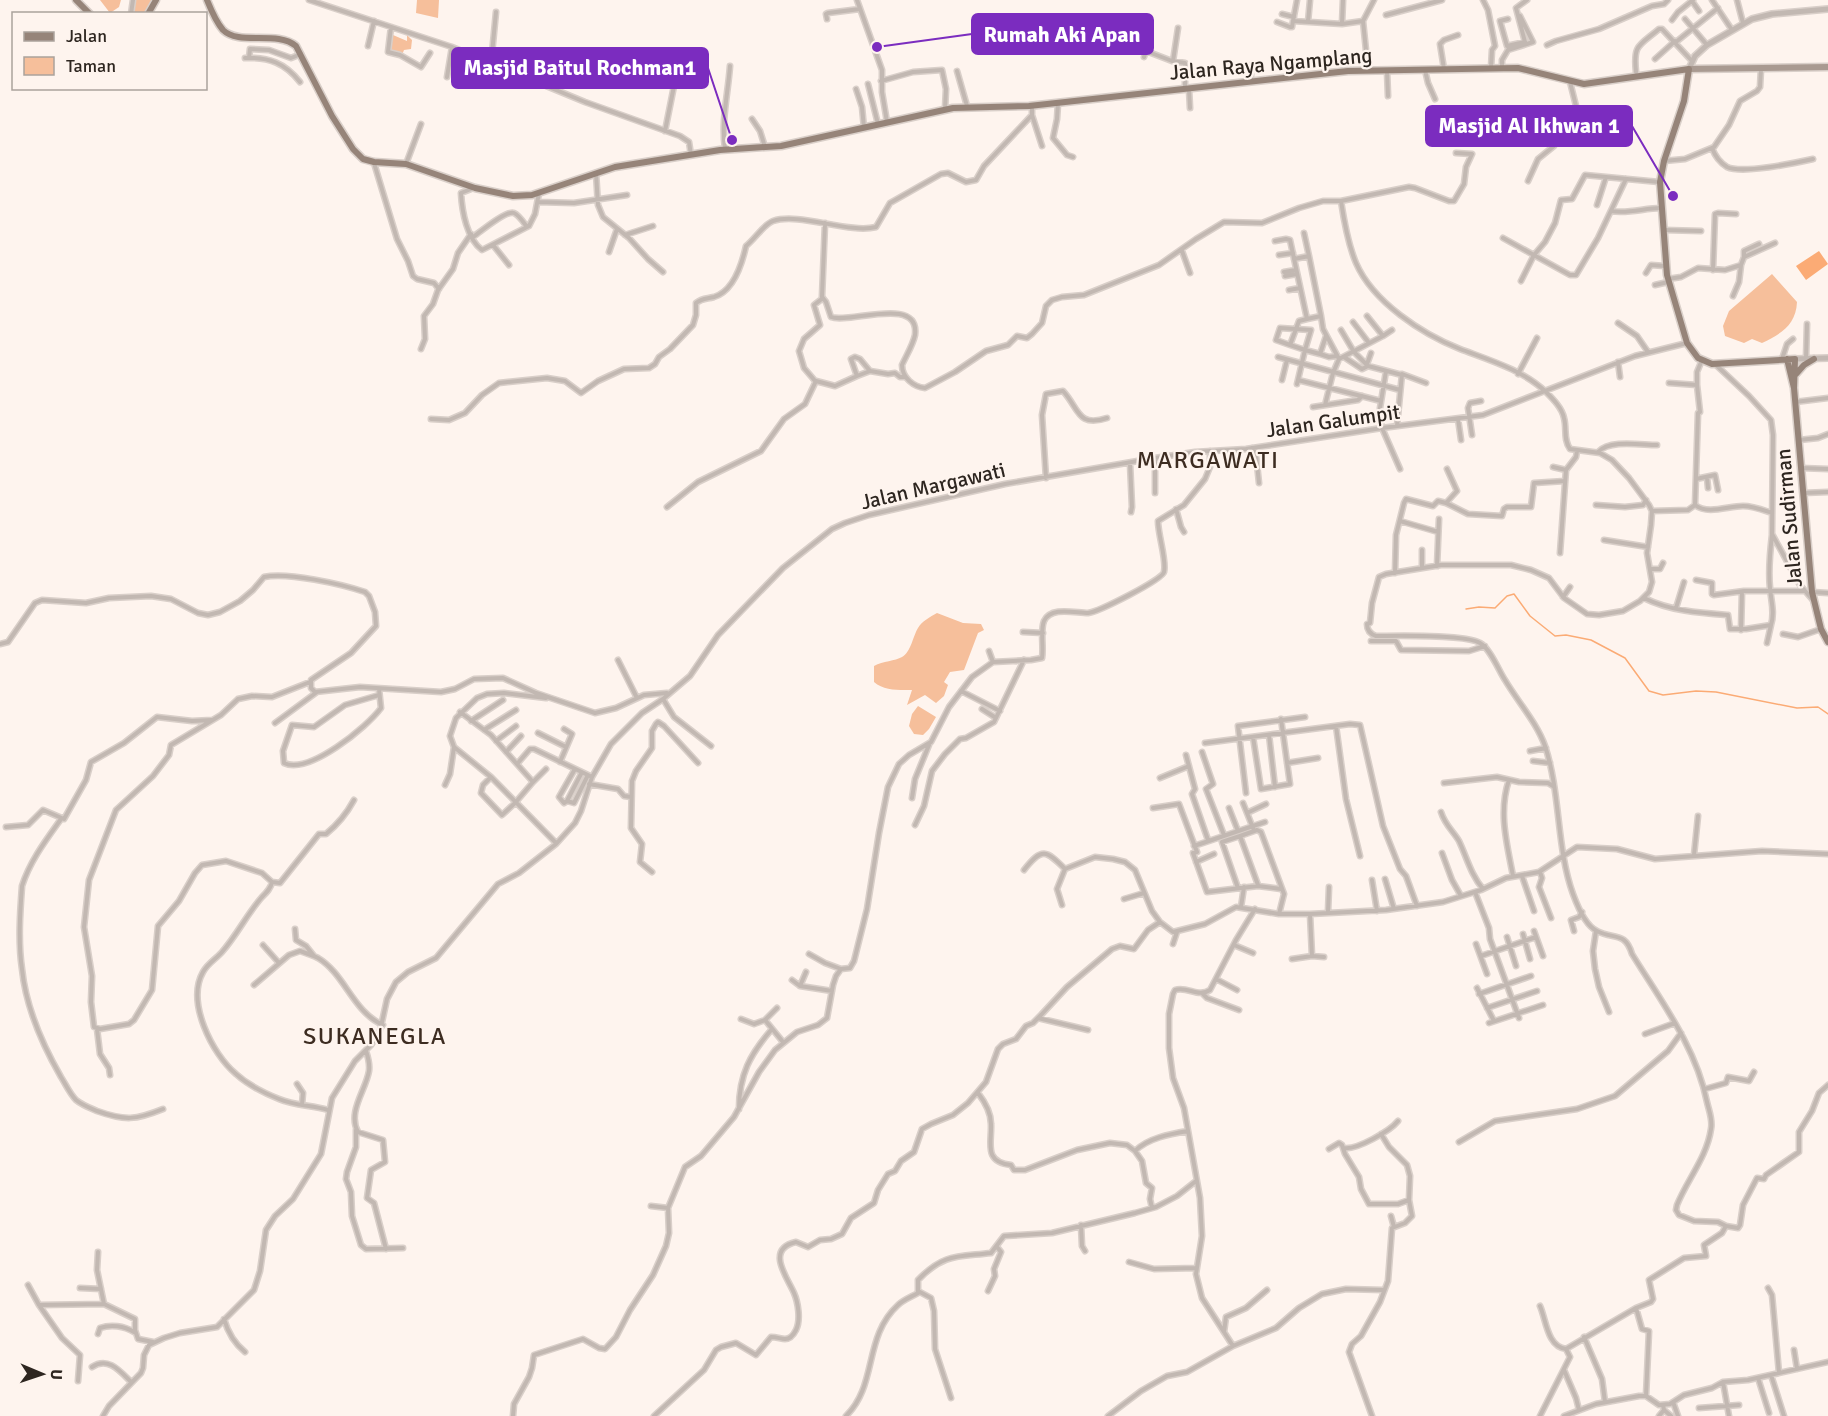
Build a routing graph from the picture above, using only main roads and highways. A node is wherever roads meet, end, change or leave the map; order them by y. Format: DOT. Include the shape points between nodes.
graph roads {
  1 [pos="76,0"];
  2 [pos="207,0"];
  3 [pos="88,12"];
  4 [pos="1828,67"];
  5 [pos="1689,69"];
  6 [pos="1773,359"];
  7 [pos="1784,359"];
  8 [pos="1814,359"];
  9 [pos="1793,375"];
  10 [pos="1828,642"];
  1 -- 3 [label="main road"];
  2 -- 5 [label="main road, Jalan Raya Ngamplang" via="226,33 286,40 296,46 342,133 361,157 406,164 475,188 513,196 627,165 791,144 967,106 1029,106 1368,70 1508,68 1579,84"];
  4 -- 5 [label="main road"];
  5 -- 6 [label="main road" via="1660,182 1668,280 1687,343 1702,360 1716,365"];
  6 -- 7 [label="main road"];
  6 -- 9 [label="main road"];
  7 -- 9 [label="main road"];
  7 -- 9 [label="main road" via="1795,359"];
  8 -- 9 [label="main road"];
  9 -- 10 [label="main road, Jalan Sudirman" via="1809,591"];
}
